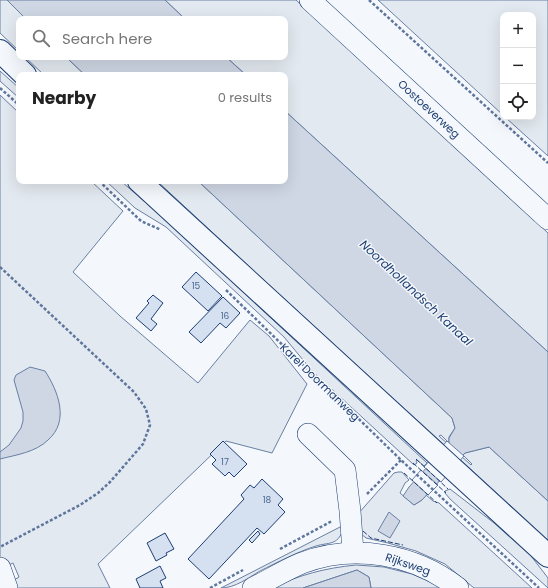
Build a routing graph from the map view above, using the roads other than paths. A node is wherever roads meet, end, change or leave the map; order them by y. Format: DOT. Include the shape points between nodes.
graph roads {
  1 [pos="310,0"];
  2 [pos="0,51"];
  3 [pos="22,72"];
  4 [pos="142,184"];
  5 [pos="548,219"];
  6 [pos="308,434"];
  7 [pos="353,552"];
  8 [pos="548,556"];
  9 [pos="0,568"];
  10 [pos="7,588"];
  11 [pos="253,588"];
  12 [pos="458,588"];
  1 -- 5 [label="street, Oostoeverweg"];
  2 -- 3 [label="main road"];
  4 -- 8 [label="main road"];
  6 -- 7 [label="street" via="345,470"];
  7 -- 11 [label="street, Rijksweg" via="302,563"];
  7 -- 12 [label="street, Rijksweg" via="386,555 410,562"];
  9 -- 10 [label="street"];
}
